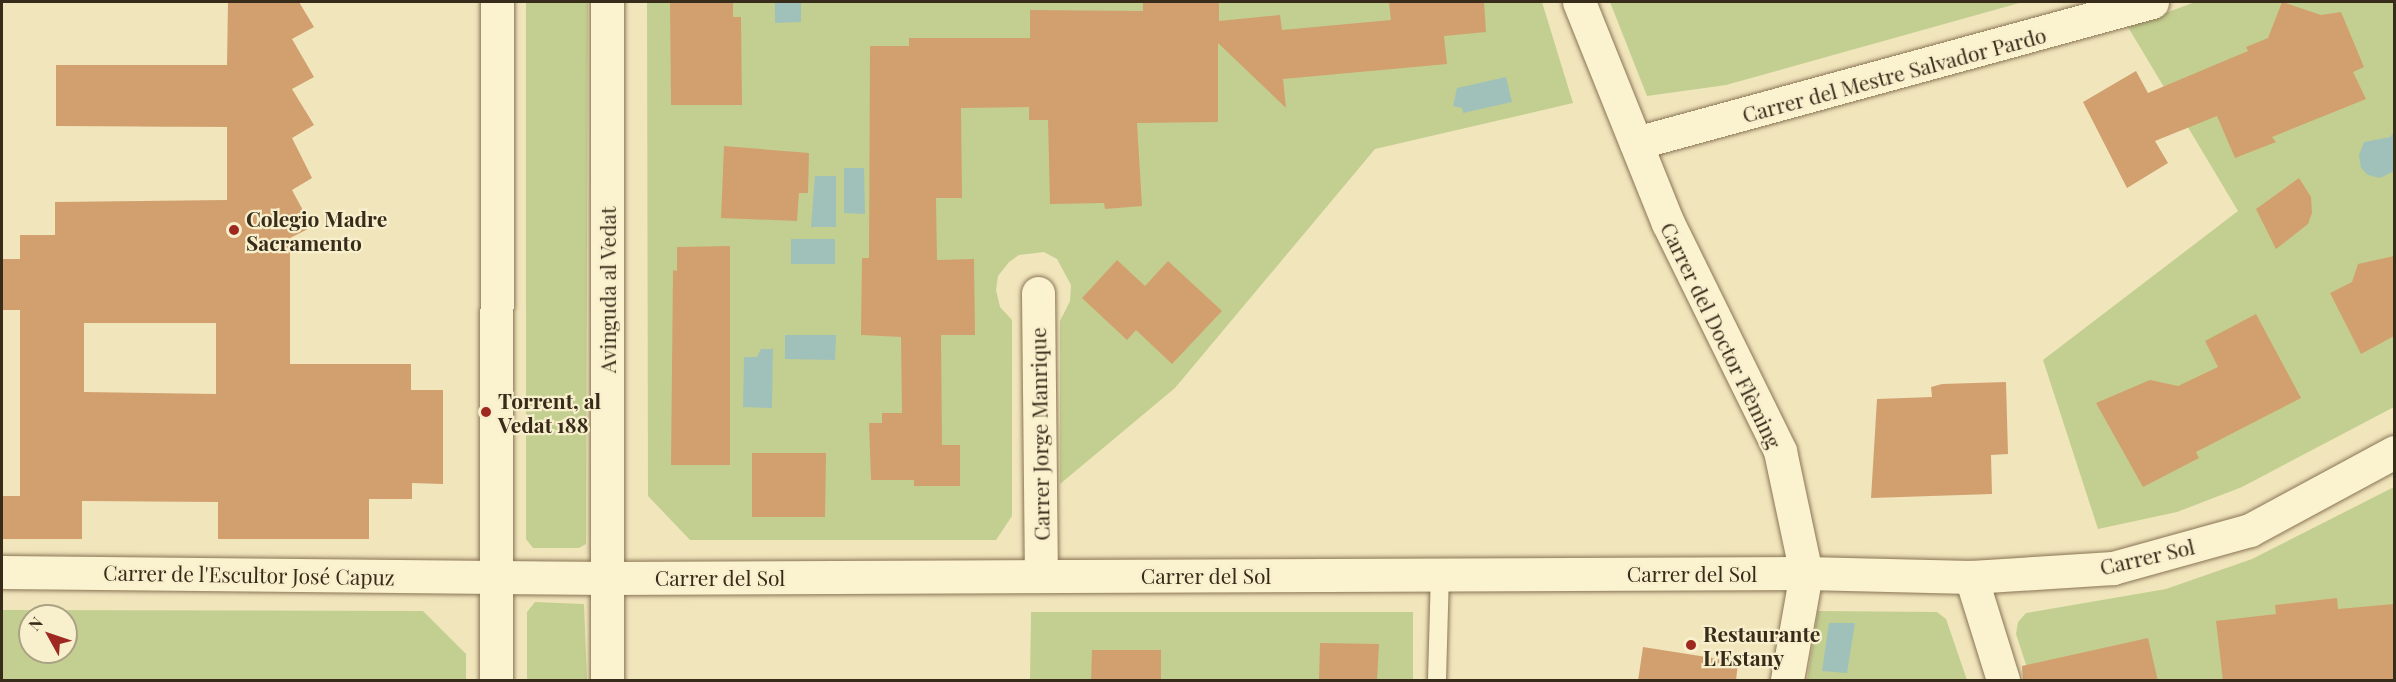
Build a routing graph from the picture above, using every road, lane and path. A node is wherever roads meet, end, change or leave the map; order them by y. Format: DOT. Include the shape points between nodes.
graph roads {
  1 [pos="497,2"];
  2 [pos="608,2"];
  3 [pos="1579,2"];
  4 [pos="2152,2"];
  5 [pos="1636,143"];
  6 [pos="1038,293"];
  7 [pos="2394,452"];
  8 [pos="2,572"];
  9 [pos="1806,573"];
  10 [pos="1440,574"];
  11 [pos="1041,576"];
  12 [pos="496,577"];
  13 [pos="1971,577"];
  14 [pos="607,578"];
  15 [pos="496,681"];
  16 [pos="607,681"];
  17 [pos="1437,681"];
  18 [pos="1787,681"];
  19 [pos="2003,681"];
  1 -- 12 [label="street"];
  2 -- 14 [label="street, Avinguda al Vedat"];
  3 -- 5 [label="street, Carrer del Doctor Flèming"];
  4 -- 5 [label="street, Carrer del Mestre Salvador Pardo"];
  5 -- 9 [label="street, Carrer del Doctor Flèming" via="1668,223 1780,451"];
  6 -- 11 [label="street, Carrer Jorge Manrique"];
  7 -- 13 [label="street, Carrer Sol" via="2250,530 2113,568"];
  8 -- 12 [label="street, Carrer de l'Escultor José Capuz"];
  9 -- 10 [label="street, Carrer del Sol"];
  9 -- 13 [label="street, Carrer Sol"];
  9 -- 18 [label="street, Carrer del Doctor Flèming"];
  10 -- 11 [label="street, Carrer del Sol"];
  10 -- 17 [label="lane"];
  11 -- 14 [label="street, Carrer del Sol"];
  12 -- 14 [label="street"];
  12 -- 15 [label="street"];
  13 -- 19 [label="street"];
  14 -- 16 [label="street, Avinguda al Vedat"];
}
